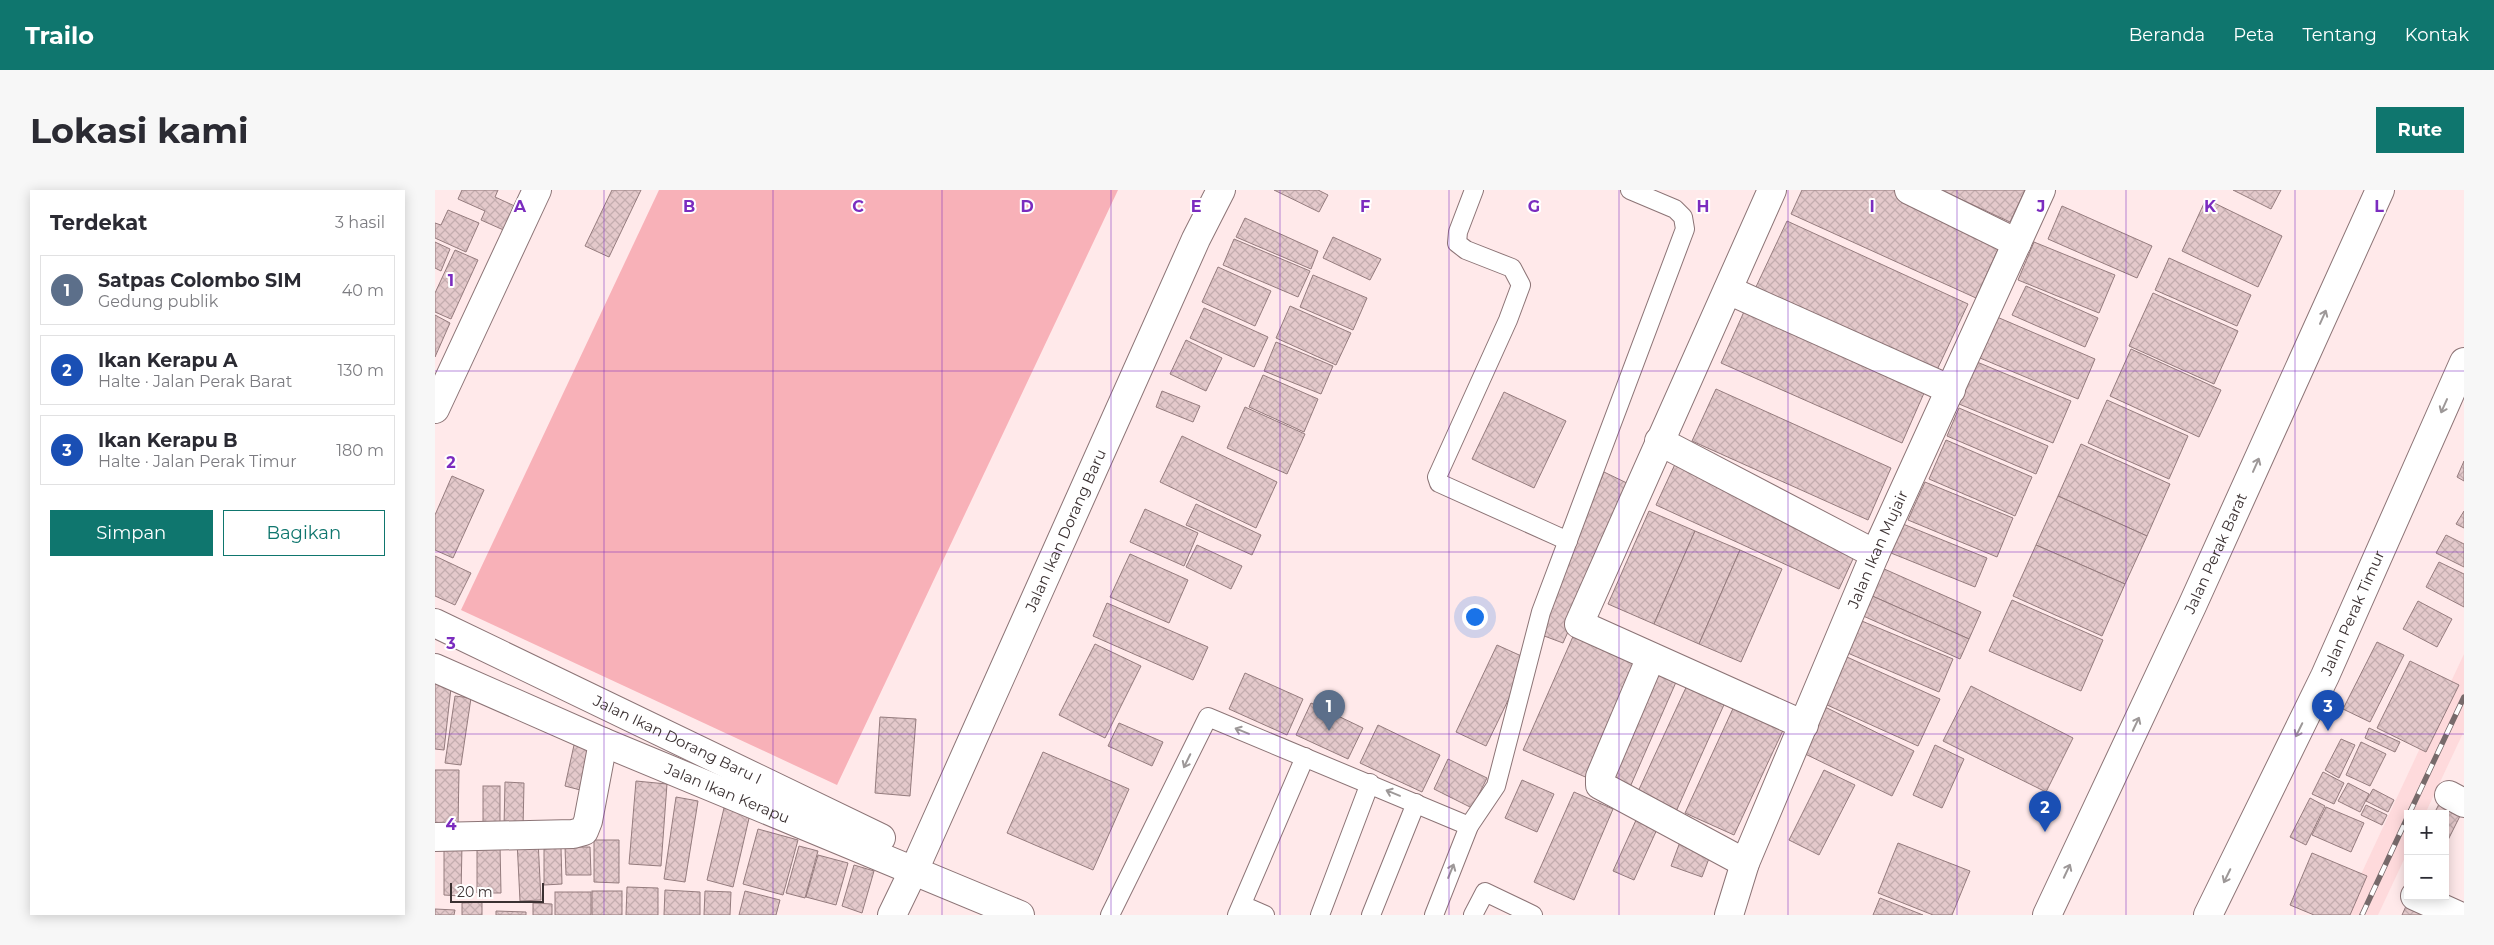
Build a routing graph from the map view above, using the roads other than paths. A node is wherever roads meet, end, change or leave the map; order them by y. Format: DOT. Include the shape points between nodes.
graph roads {
  1 [pos="537,190"];
  2 [pos="1221,190"];
  3 [pos="1474,190"];
  4 [pos="1631,190"];
  5 [pos="1772,190"];
  6 [pos="1909,190"];
  7 [pos="2041,190"];
  8 [pos="2380,190"];
  9 [pos="2017,243"];
  10 [pos="1727,290"];
  11 [pos="2464,362"];
  12 [pos="1951,390"];
  13 [pos="435,409"];
  14 [pos="1659,441"];
  15 [pos="1568,541"];
  16 [pos="1875,554"];
  17 [pos="435,622"];
  18 [pos="1651,657"];
  19 [pos="435,668"];
  20 [pos="1804,725"];
  21 [pos="603,742"];
  22 [pos="1305,757"];
  23 [pos="1370,783"];
  24 [pos="1416,802"];
  25 [pos="1469,826"];
  26 [pos="435,837"];
  27 [pos="1745,863"];
  28 [pos="917,864"];
  29 [pos="2424,900"];
  30 [pos="1239,910"];
  31 [pos="892,915"];
  32 [pos="1020,915"];
  33 [pos="1110,915"];
  34 [pos="1265,915"];
  35 [pos="1320,915"];
  36 [pos="1371,915"];
  37 [pos="1434,915"];
  38 [pos="1473,915"];
  39 [pos="1533,915"];
  40 [pos="1729,915"];
  41 [pos="2047,915"];
  42 [pos="2208,915"];
  43 [pos="2457,915"];
  1 -- 13 [label="main road"];
  2 -- 28 [label="main road, Jalan Ikan Dorang Baru" via="1195,239"];
  3 -- 15 [label="lane" via="1457,243 1466,250 1512,268 1521,285 1437,477 1439,483"];
  4 -- 15 [label="lane" via="1675,209 1683,217 1685,229"];
  5 -- 10 [label="main road"];
  6 -- 9 [label="main road"];
  7 -- 9 [label="main road, Jalan Ikan Mujair"];
  41 -- 8 [label="main road, Jalan Perak Barat, one-way" via="2192,606"];
  9 -- 12 [label="main road, Jalan Ikan Mujair"];
  10 -- 12 [label="main road"];
  10 -- 14 [label="main road"];
  11 -- 42 [label="main road, Jalan Perak Timur, one-way" via="2325,676"];
  12 -- 16 [label="main road, Jalan Ikan Mujair"];
  14 -- 16 [label="main road"];
  14 -- 18 [label="main road" via="1579,624"];
  15 -- 25 [label="lane" via="1541,612 1496,786"];
  16 -- 20 [label="main road, Jalan Ikan Mujair"];
  17 -- 28 [label="main road, Jalan Ikan Dorang Baru I"];
  18 -- 20 [label="main road"];
  18 -- 27 [label="main road" via="1600,777 1601,785"];
  19 -- 21 [label="main road, Jalan Ikan Kerapu"];
  20 -- 27 [label="main road, Jalan Ikan Mujair"];
  21 -- 26 [label="main road" via="584,831 573,834"];
  21 -- 28 [label="main road, Jalan Ikan Kerapu"];
  22 -- 23 [label="lane"];
  22 -- 30 [label="lane"];
  22 -- 33 [label="lane, one-way" via="1209,717"];
  24 -- 23 [label="lane, one-way"];
  23 -- 35 [label="lane"];
  24 -- 25 [label="lane"];
  24 -- 36 [label="lane"];
  37 -- 25 [label="lane, one-way"];
  27 -- 40 [label="main road, Jalan Ikan Mujair"];
  28 -- 31 [label="main road, Jalan Ikan Dorang Baru"];
  28 -- 32 [label="main road, Jalan Ikan Kerapu"];
  29 -- 43 [label="main road"];
  30 -- 34 [label="lane"];
  38 -- 39 [label="lane" via="1485,892"];
}
